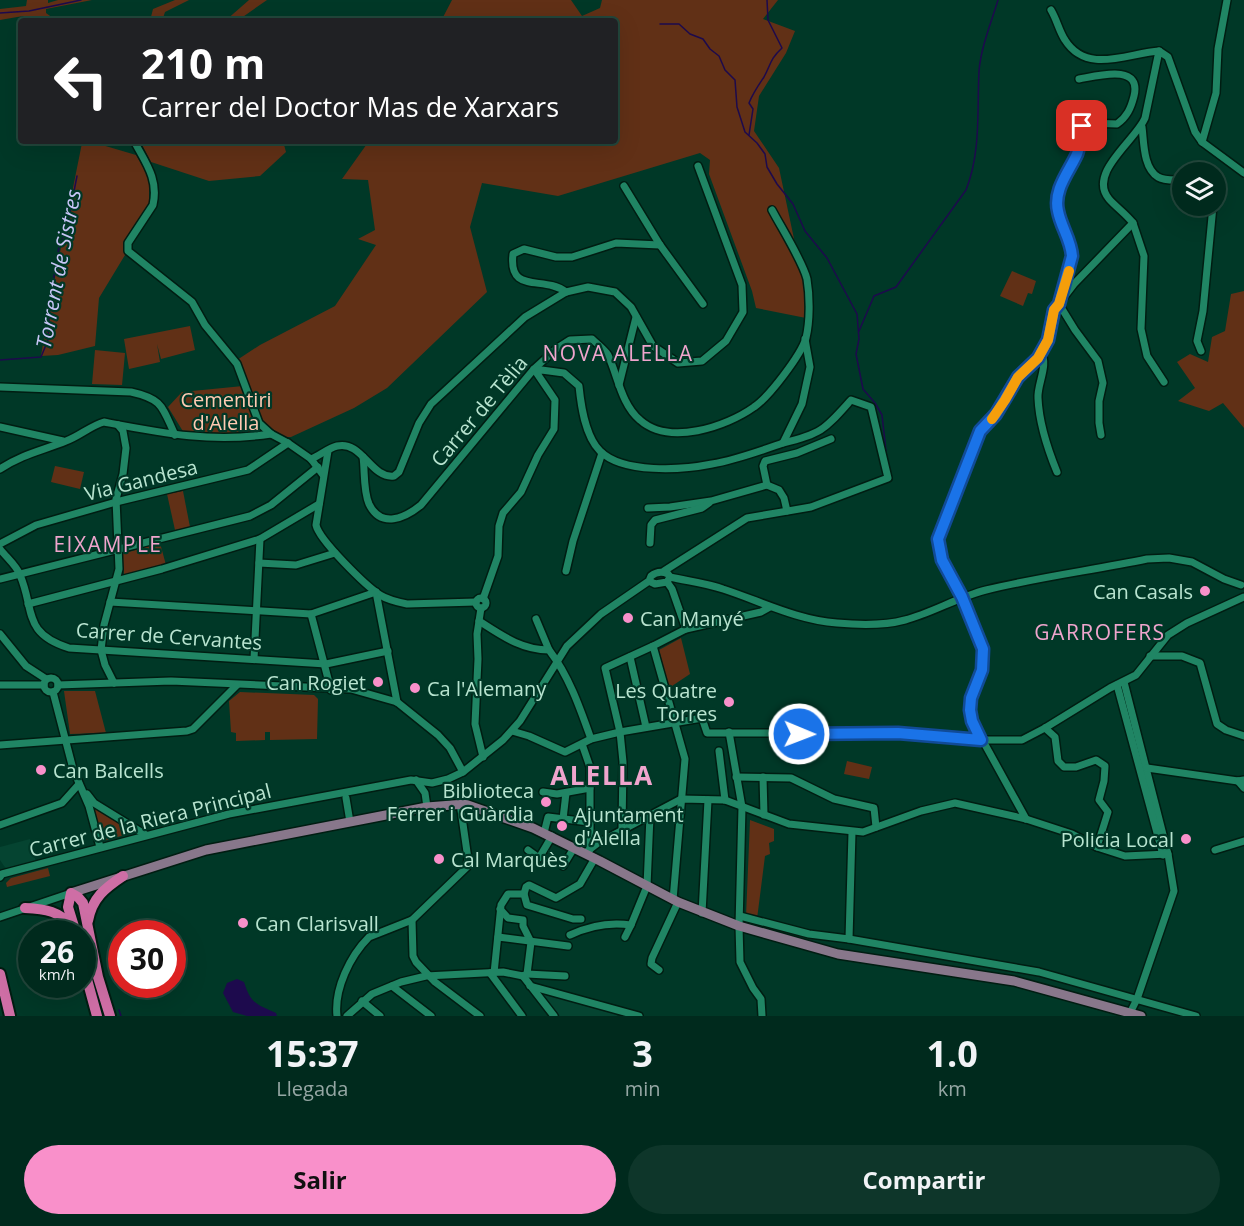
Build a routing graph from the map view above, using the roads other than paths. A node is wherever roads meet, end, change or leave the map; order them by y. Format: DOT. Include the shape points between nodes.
graph roads {
  1 [pos="1227,0"];
  2 [pos="1051,10"];
  3 [pos="1159,51"];
  4 [pos="1079,79"];
  5 [pos="1142,127"];
  6 [pos="1202,142"];
  7 [pos="136,144"];
  8 [pos="698,166"];
  9 [pos="1244,173"];
  10 [pos="1172,179"];
  11 [pos="624,186"];
  12 [pos="772,210"];
  13 [pos="1212,216"];
  14 [pos="1133,223"];
  15 [pos="660,245"];
  16 [pos="566,292"];
  17 [pos="703,304"];
  18 [pos="1059,304"];
  19 [pos="636,318"];
  20 [pos="805,339"];
  21 [pos="1201,351"];
  22 [pos="1041,352"];
  23 [pos="534,369"];
  24 [pos="1164,382"];
  25 [pos="619,386"];
  26 [pos="0,387"];
  27 [pos="118,425"];
  28 [pos="0,427"];
  29 [pos="271,434"];
  30 [pos="175,435"];
  31 [pos="1101,435"];
  32 [pos="831,439"];
  33 [pos="66,441"];
  34 [pos="288,443"];
  35 [pos="783,443"];
  36 [pos="328,452"];
  37 [pos="602,453"];
  38 [pos="363,457"];
  39 [pos="311,459"];
  40 [pos="318,467"];
  41 [pos="0,469"];
  42 [pos="1057,472"];
  43 [pos="323,475"];
  44 [pos="767,485"];
  45 [pos="711,501"];
  46 [pos="116,502"];
  47 [pos="319,504"];
  48 [pos="648,508"];
  49 [pos="787,511"];
  50 [pos="260,539"];
  51 [pos="650,543"];
  52 [pos="0,544"];
  53 [pos="0,549"];
  54 [pos="118,549"];
  55 [pos="335,553"];
  56 [pos="259,563"];
  57 [pos="566,571"];
  58 [pos="664,571"];
  59 [pos="20,573"];
  60 [pos="0,579"];
  61 [pos="668,580"];
  62 [pos="649,581"];
  63 [pos="116,582"];
  64 [pos="1242,583"];
  65 [pos="376,592"];
  66 [pos="1244,596"];
  67 [pos="962,597"];
  68 [pos="387,598"];
  69 [pos="110,602"];
  70 [pos="480,603"];
  71 [pos="28,604"];
  72 [pos="379,607"];
  73 [pos="770,607"];
  74 [pos="256,611"];
  75 [pos="311,614"];
  76 [pos="536,619"];
  77 [pos="479,621"];
  78 [pos="686,629"];
  79 [pos="0,634"];
  80 [pos="653,646"];
  81 [pos="101,650"];
  82 [pos="549,650"];
  83 [pos="388,651"];
  84 [pos="1150,656"];
  85 [pos="630,657"];
  86 [pos="254,659"];
  87 [pos="557,662"];
  88 [pos="326,664"];
  89 [pos="1136,675"];
  90 [pos="45,682"];
  91 [pos="114,683"];
  92 [pos="1120,683"];
  93 [pos="0,685"];
  94 [pos="237,685"];
  95 [pos="56,688"];
  96 [pos="331,690"];
  97 [pos="1128,697"];
  98 [pos="397,702"];
  99 [pos="674,722"];
  100 [pos="646,727"];
  101 [pos="1045,729"];
  102 [pos="513,731"];
  103 [pos="620,732"];
  104 [pos="729,732"];
  105 [pos="1244,736"];
  106 [pos="591,739"];
  107 [pos="65,740"];
  108 [pos="981,740"];
  109 [pos="582,744"];
  110 [pos="0,745"];
  111 [pos="719,751"];
  112 [pos="483,757"];
  113 [pos="1147,768"];
  114 [pos="463,772"];
  115 [pos="736,777"];
  116 [pos="763,777"];
  117 [pos="416,780"];
  118 [pos="1241,780"];
  119 [pos="432,783"];
  120 [pos="81,787"];
  121 [pos="590,787"];
  122 [pos="1244,788"];
  123 [pos="355,791"];
  124 [pos="543,792"];
  125 [pos="425,793"];
  126 [pos="566,793"];
  127 [pos="334,795"];
  128 [pos="346,798"];
  129 [pos="681,800"];
  130 [pos="708,800"];
  131 [pos="725,800"];
  132 [pos="460,803"];
  133 [pos="92,805"];
  134 [pos="428,807"];
  135 [pos="742,807"];
  136 [pos="764,815"];
  137 [pos="650,816"];
  138 [pos="563,819"];
  139 [pos="1026,819"];
  140 [pos="350,822"];
  141 [pos="589,822"];
  142 [pos="0,825"];
  143 [pos="876,827"];
  144 [pos="622,830"];
  145 [pos="852,831"];
  146 [pos="146,835"];
  147 [pos="548,835"];
  148 [pos="1244,841"];
  149 [pos="100,847"];
  150 [pos="1098,847"];
  151 [pos="574,848"];
  152 [pos="528,850"];
  153 [pos="1215,850"];
  154 [pos="590,853"];
  155 [pos="1166,854"];
  156 [pos="563,866"];
  157 [pos="1,874"];
  158 [pos="123,876"];
  159 [pos="647,886"];
  160 [pos="71,893"];
  161 [pos="524,894"];
  162 [pos="675,901"];
  163 [pos="25,908"];
  164 [pos="500,909"];
  165 [pos="702,913"];
  166 [pos="0,917"];
  167 [pos="581,919"];
  168 [pos="65,920"];
  169 [pos="72,920"];
  170 [pos="86,920"];
  171 [pos="89,920"];
  172 [pos="412,920"];
  173 [pos="739,921"];
  174 [pos="631,926"];
  175 [pos="570,935"];
  176 [pos="625,937"];
  177 [pos="498,938"];
  178 [pos="849,939"];
  179 [pos="531,942"];
  180 [pos="568,946"];
  181 [pos="96,966"];
  182 [pos="659,970"];
  183 [pos="492,973"];
  184 [pos="0,974"];
  185 [pos="525,975"];
  186 [pos="428,976"];
  187 [pos="565,976"];
  188 [pos="392,986"];
  189 [pos="530,986"];
  190 [pos="91,998"];
  191 [pos="1137,999"];
  192 [pos="104,1001"];
  193 [pos="362,1001"];
  194 [pos="95,1013"];
  195 [pos="1130,1013"];
  196 [pos="10,1016"];
  197 [pos="106,1016"];
  198 [pos="110,1016"];
  199 [pos="337,1016"];
  200 [pos="347,1016"];
  201 [pos="380,1016"];
  202 [pos="431,1016"];
  203 [pos="480,1016"];
  204 [pos="522,1016"];
  205 [pos="554,1016"];
  206 [pos="639,1016"];
  207 [pos="762,1016"];
  208 [pos="1141,1016"];
  209 [pos="1196,1016"];
  1 -- 6 [label="street" via="1218,49 1216,93"];
  2 -- 3 [label="street" via="1071,48 1087,58 1115,60"];
  3 -- 5 [label="street"];
  3 -- 6 [label="street" via="1168,57"];
  4 -- 18 [label="street" via="1118,74 1129,76 1135,89 1130,111 1117,124 1082,126 1077,155 1058,196 1058,211 1072,249"];
  5 -- 10 [label="street" via="1147,162 1155,175"];
  5 -- 14 [label="street" via="1108,165 1104,184 1108,199"];
  6 -- 9 [label="street"];
  7 -- 29 [label="street" via="152,175 154,197 153,205 128,243 128,251 192,302 237,364 255,416"];
  8 -- 19 [label="street" via="742,285 743,312 726,341 702,361 678,363 653,346"];
  11 -- 15 [label="street"];
  12 -- 20 [label="street, Carrer de Tèlia" via="806,278 809,313"];
  13 -- 21 [label="street" via="1197,341"];
  14 -- 18 [label="street"];
  14 -- 24 [label="street" via="1144,256 1141,329 1147,356"];
  15 -- 16 [label="street" via="616,243 572,257 524,249 513,254 511,266 517,277 527,283 557,285"];
  15 -- 17 [label="street"];
  16 -- 19 [label="street" via="588,287 615,292"];
  16 -- 38 [label="street" via="525,317 431,404 399,472 394,476 382,475"];
  18 -- 22 [label="street"];
  18 -- 31 [label="street" via="1098,361 1103,383 1099,401"];
  19 -- 25 [label="street"];
  20 -- 25 [label="street, Carrer de Tèlia" via="781,379 756,406 729,423 663,433 639,420"];
  20 -- 35 [label="street" via="810,367 802,404"];
  22 -- 42 [label="street" via="1044,363 1038,397 1045,437"];
  22 -- 67 [label="street" via="980,431 939,533 942,560"];
  23 -- 25 [label="street, Carrer de Tèlia" via="570,339 592,339 607,353"];
  23 -- 37 [label="street" via="564,373 579,386 582,411 594,444"];
  23 -- 38 [label="street, Carrer de Tèlia" via="410,514 394,520 380,516 369,504"];
  23 -- 70 [label="street" via="555,400 554,429 521,492 503,513 498,556"];
  26 -- 30 [label="street" via="149,396 161,404"];
  27 -- 30 [label="street"];
  27 -- 33 [label="street" via="104,422"];
  27 -- 46 [label="street" via="126,448"];
  28 -- 33 [label="street"];
  29 -- 30 [label="street" via="240,439"];
  29 -- 34 [label="street"];
  32 -- 44 [label="street" via="798,453 765,460 762,465"];
  33 -- 41 [label="street" via="18,457"];
  34 -- 39 [label="street"];
  34 -- 46 [label="street, Via Gandesa" via="248,470"];
  35 -- 37 [label="street" via="712,464 662,469 622,464"];
  35 -- 49 [label="street" via="810,437 827,428 851,400 871,408 888,478 811,507"];
  36 -- 38 [label="street" via="344,446"];
  36 -- 39 [label="street"];
  36 -- 43 [label="street"];
  37 -- 57 [label="street"];
  39 -- 40 [label="street"];
  40 -- 43 [label="street"];
  40 -- 54 [label="street" via="255,514"];
  43 -- 47 [label="street"];
  44 -- 45 [label="street"];
  44 -- 49 [label="street" via="779,490"];
  45 -- 48 [label="street"];
  45 -- 51 [label="street" via="702,508 655,520"];
  46 -- 52 [label="street, Via Gandesa" via="36,525"];
  46 -- 54 [label="street"];
  47 -- 50 [label="street"];
  47 -- 55 [label="street" via="318,532"];
  49 -- 58 [label="street" via="747,518"];
  50 -- 56 [label="street"];
  50 -- 63 [label="street"];
  53 -- 59 [label="street"];
  54 -- 59 [label="street"];
  54 -- 63 [label="street"];
  55 -- 56 [label="street" via="296,565"];
  55 -- 65 [label="street"];
  56 -- 74 [label="street"];
  58 -- 61 [label="street"];
  58 -- 62 [label="street" via="655,573"];
  59 -- 60 [label="street"];
  59 -- 71 [label="street, Carrer de Cervantes"];
  61 -- 62 [label="street" via="655,584"];
  61 -- 73 [label="street" via="721,588"];
  61 -- 78 [label="street"];
  62 -- 87 [label="street" via="601,614 567,646"];
  63 -- 69 [label="street"];
  63 -- 71 [label="street"];
  64 -- 66 [label="street"];
  64 -- 67 [label="street" via="1224,579 1192,562 1147,559 1020,582"];
  65 -- 68 [label="street"];
  65 -- 72 [label="street"];
  65 -- 75 [label="street"];
  66 -- 84 [label="street" via="1177,629"];
  67 -- 73 [label="street" via="890,623 835,623"];
  67 -- 108 [label="street" via="983,649 982,670 970,710"];
  68 -- 70 [label="street" via="407,604"];
  68 -- 72 [label="street"];
  69 -- 74 [label="street"];
  69 -- 81 [label="street"];
  70 -- 77 [label="street"];
  71 -- 81 [label="street, Carrer de Cervantes" via="36,627 49,639 69,648"];
  72 -- 83 [label="street"];
  73 -- 78 [label="street"];
  74 -- 75 [label="street"];
  74 -- 86 [label="street"];
  75 -- 88 [label="street"];
  76 -- 82 [label="street"];
  77 -- 82 [label="street" via="512,641"];
  77 -- 112 [label="street" via="475,724"];
  78 -- 80 [label="street"];
  79 -- 90 [label="street"];
  80 -- 85 [label="street"];
  80 -- 99 [label="street"];
  81 -- 86 [label="street, Carrer de Cervantes"];
  81 -- 91 [label="street"];
  82 -- 87 [label="street"];
  83 -- 88 [label="street, Carrer de Cervantes"];
  83 -- 98 [label="street"];
  84 -- 89 [label="street"];
  84 -- 105 [label="street" via="1182,656 1200,663 1217,724"];
  85 -- 100 [label="street"];
  85 -- 103 [label="street" via="605,668"];
  86 -- 88 [label="street, Carrer de Cervantes"];
  87 -- 102 [label="street"];
  87 -- 106 [label="street"];
  88 -- 96 [label="street"];
  89 -- 92 [label="street"];
  89 -- 97 [label="street"];
  90 -- 93 [label="street"];
  90 -- 95 [label="street" via="46,690"];
  90 -- 95 [label="street" via="54,678"];
  91 -- 94 [label="street"];
  91 -- 95 [label="street"];
  92 -- 97 [label="street"];
  92 -- 101 [label="street"];
  92 -- 155 [label="street"];
  94 -- 96 [label="street"];
  94 -- 107 [label="street" via="187,731"];
  95 -- 107 [label="street"];
  96 -- 98 [label="street" via="351,689"];
  97 -- 113 [label="street"];
  98 -- 114 [label="street" via="438,735"];
  99 -- 100 [label="street"];
  99 -- 104 [label="street" via="702,718 707,733"];
  99 -- 129 [label="street" via="685,759"];
  100 -- 103 [label="street"];
  101 -- 108 [label="street" via="1022,740"];
  101 -- 150 [label="street" via="1055,737 1058,761 1064,767 1096,760 1105,766 1099,800 1108,812"];
  102 -- 109 [label="street" via="565,752"];
  102 -- 112 [label="street"];
  103 -- 106 [label="street"];
  103 -- 144 [label="street"];
  104 -- 108 [label="street" via="898,733"];
  104 -- 115 [label="street"];
  106 -- 109 [label="street"];
  107 -- 110 [label="street"];
  107 -- 120 [label="street"];
  108 -- 139 [label="street"];
  109 -- 121 [label="street" via="590,767"];
  111 -- 131 [label="street"];
  112 -- 114 [label="street"];
  113 -- 118 [label="street"];
  113 -- 155 [label="street"];
  114 -- 119 [label="street"];
  115 -- 116 [label="street"];
  115 -- 135 [label="street"];
  116 -- 136 [label="street"];
  116 -- 143 [label="street" via="792,778 834,799 874,807"];
  117 -- 119 [label="street, Carrer de la Riera Principal"];
  117 -- 123 [label="street, Carrer de la Riera Principal"];
  117 -- 125 [label="street"];
  118 -- 122 [label="street"];
  119 -- 125 [label="street"];
  120 -- 133 [label="street"];
  120 -- 142 [label="street" via="62,803"];
  121 -- 126 [label="street"];
  121 -- 141 [label="street"];
  123 -- 127 [label="street, Carrer de la Riera Principal"];
  123 -- 128 [label="street"];
  124 -- 126 [label="street"];
  125 -- 134 [label="street"];
  126 -- 138 [label="street"];
  127 -- 128 [label="street"];
  127 -- 146 [label="street, Carrer de la Riera Principal" via="229,814"];
  128 -- 140 [label="street"];
  129 -- 130 [label="street"];
  129 -- 137 [label="street"];
  129 -- 162 [label="street"];
  130 -- 131 [label="street"];
  130 -- 165 [label="street"];
  131 -- 135 [label="street"];
  132 -- 134 [label="main road"];
  132 -- 147 [label="main road"];
  132 -- 172 [label="street" via="466,867"];
  133 -- 146 [label="street"];
  133 -- 149 [label="street"];
  134 -- 140 [label="main road"];
  135 -- 136 [label="street"];
  135 -- 173 [label="street"];
  136 -- 145 [label="street" via="789,824"];
  137 -- 144 [label="street"];
  137 -- 159 [label="street"];
  138 -- 141 [label="street"];
  138 -- 147 [label="street" via="548,817"];
  139 -- 143 [label="street" via="955,804"];
  139 -- 150 [label="street"];
  140 -- 158 [label="main road" via="206,850"];
  141 -- 154 [label="street"];
  143 -- 145 [label="street"];
  144 -- 154 [label="street"];
  145 -- 178 [label="street"];
  146 -- 149 [label="street, Carrer de la Riera Principal"];
  147 -- 151 [label="main road"];
  147 -- 152 [label="street" via="539,858"];
  148 -- 153 [label="street"];
  149 -- 157 [label="street, Carrer de la Riera Principal"];
  150 -- 155 [label="street" via="1125,856"];
  151 -- 154 [label="main road"];
  151 -- 156 [label="street"];
  154 -- 159 [label="main road"];
  154 -- 161 [label="street" via="580,884 556,898 529,885"];
  155 -- 191 [label="street" via="1174,891"];
  158 -- 160 [label="main road"];
  158 -- 171 [label="highway" via="99,894"];
  159 -- 162 [label="main road"];
  159 -- 174 [label="street"];
  160 -- 163 [label="street"];
  160 -- 169 [label="highway" via="68,907"];
  160 -- 170 [label="highway" via="83,903"];
  161 -- 164 [label="street" via="508,894"];
  161 -- 167 [label="street" via="527,905"];
  162 -- 165 [label="main road"];
  162 -- 182 [label="street" via="652,958 651,964"];
  163 -- 166 [label="street"];
  163 -- 168 [label="highway" via="50,910"];
  164 -- 177 [label="street"];
  164 -- 179 [label="street" via="508,918 523,920"];
  165 -- 173 [label="main road"];
  172 -- 186 [label="street" via="413,956"];
  172 -- 199 [label="street" via="364,942 341,984"];
  173 -- 178 [label="street"];
  173 -- 195 [label="main road" via="838,954 1014,981"];
  173 -- 207 [label="street" via="740,962 761,999"];
  174 -- 175 [label="street" via="608,924"];
  174 -- 176 [label="street"];
  177 -- 179 [label="street"];
  177 -- 183 [label="street"];
  178 -- 191 [label="street" via="1039,972"];
  179 -- 180 [label="street"];
  179 -- 185 [label="street"];
  181 -- 192 [label="highway"];
  183 -- 185 [label="street"];
  183 -- 186 [label="street"];
  183 -- 204 [label="street"];
  184 -- 196 [label="highway"];
  185 -- 187 [label="street"];
  185 -- 189 [label="street"];
  186 -- 188 [label="street"];
  186 -- 203 [label="street"];
  188 -- 193 [label="street"];
  188 -- 202 [label="street"];
  189 -- 205 [label="street"];
  189 -- 206 [label="street"];
  190 -- 194 [label="highway"];
  191 -- 195 [label="street"];
  191 -- 209 [label="street"];
  192 -- 197 [label="highway"];
  192 -- 198 [label="highway"];
  193 -- 200 [label="street"];
  193 -- 201 [label="street"];
  195 -- 208 [label="main road"];
}
